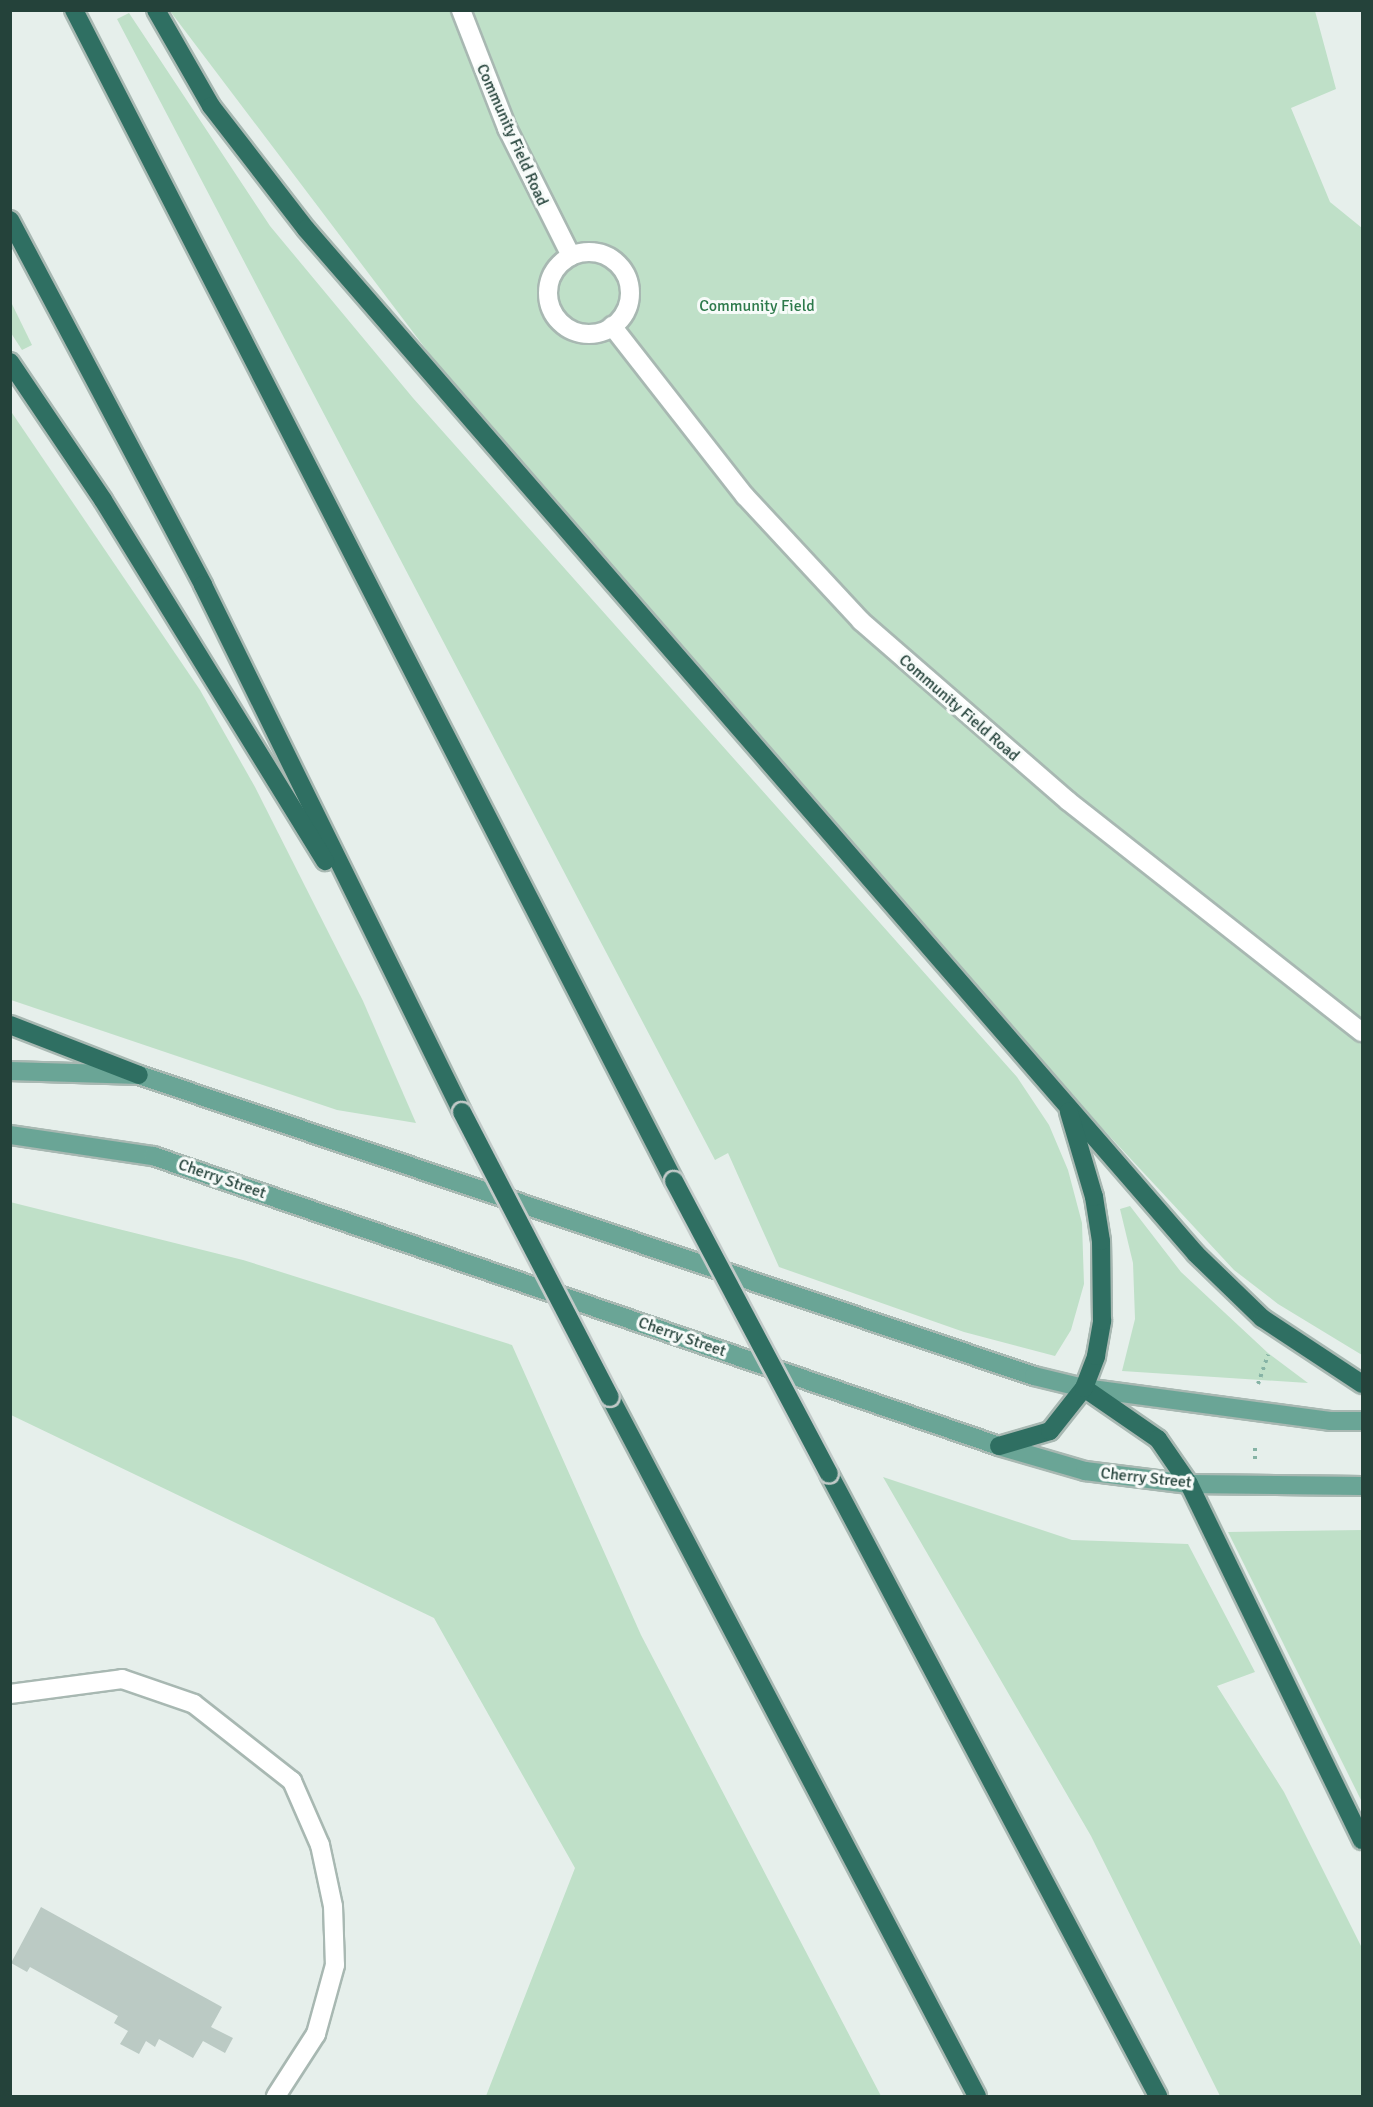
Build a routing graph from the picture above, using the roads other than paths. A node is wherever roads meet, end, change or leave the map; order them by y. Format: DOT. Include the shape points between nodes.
graph roads {
  1 [pos="74,10"];
  2 [pos="156,10"];
  3 [pos="461,10"];
  4 [pos="10,220"];
  5 [pos="571,256"];
  6 [pos="612,326"];
  7 [pos="10,362"];
  8 [pos="380,951"];
  9 [pos="10,1025"];
  10 [pos="1362,1032"];
  11 [pos="10,1071"];
  12 [pos="139,1074"];
  13 [pos="1068,1107"];
  14 [pos="10,1136"];
  15 [pos="1362,1384"];
  16 [pos="1084,1388"];
  17 [pos="1362,1421"];
  18 [pos="999,1446"];
  19 [pos="1189,1484"];
  20 [pos="1362,1486"];
  21 [pos="10,1694"];
  22 [pos="1362,1840"];
  23 [pos="276,2097"];
  24 [pos="977,2097"];
  25 [pos="1158,2097"];
  1 -- 25 [label="highway, bridge" via="674,1181"];
  2 -- 13 [label="highway" via="211,106 306,229"];
  3 -- 5 [label="lane, Community Field Road" via="503,120"];
  4 -- 8 [label="highway" via="203,585"];
  5 -- 6 [label="lane" via="593,252 621,268 629,299"];
  5 -- 6 [label="lane" via="550,281 554,314 580,333"];
  6 -- 10 [label="lane, Community Field Road" via="745,496 861,621 1068,801"];
  7 -- 8 [label="highway" via="115,519"];
  8 -- 24 [label="highway, bridge"];
  9 -- 12 [label="highway"];
  11 -- 12 [label="main road"];
  12 -- 16 [label="main road" via="990,1362"];
  13 -- 15 [label="highway" via="1196,1254 1262,1318"];
  13 -- 16 [label="highway" via="1094,1197 1101,1241 1102,1321"];
  14 -- 18 [label="main road, Cherry Street" via="153,1156"];
  16 -- 17 [label="main road" via="1330,1421"];
  16 -- 18 [label="highway" via="1050,1431"];
  16 -- 19 [label="highway" via="1158,1438"];
  18 -- 19 [label="main road, Cherry Street" via="1085,1472"];
  19 -- 20 [label="main road, Cherry Street"];
  19 -- 22 [label="highway"];
  21 -- 23 [label="lane" via="122,1679 194,1704 292,1781 320,1845 333,1906 334,1965 316,2034"];
}
